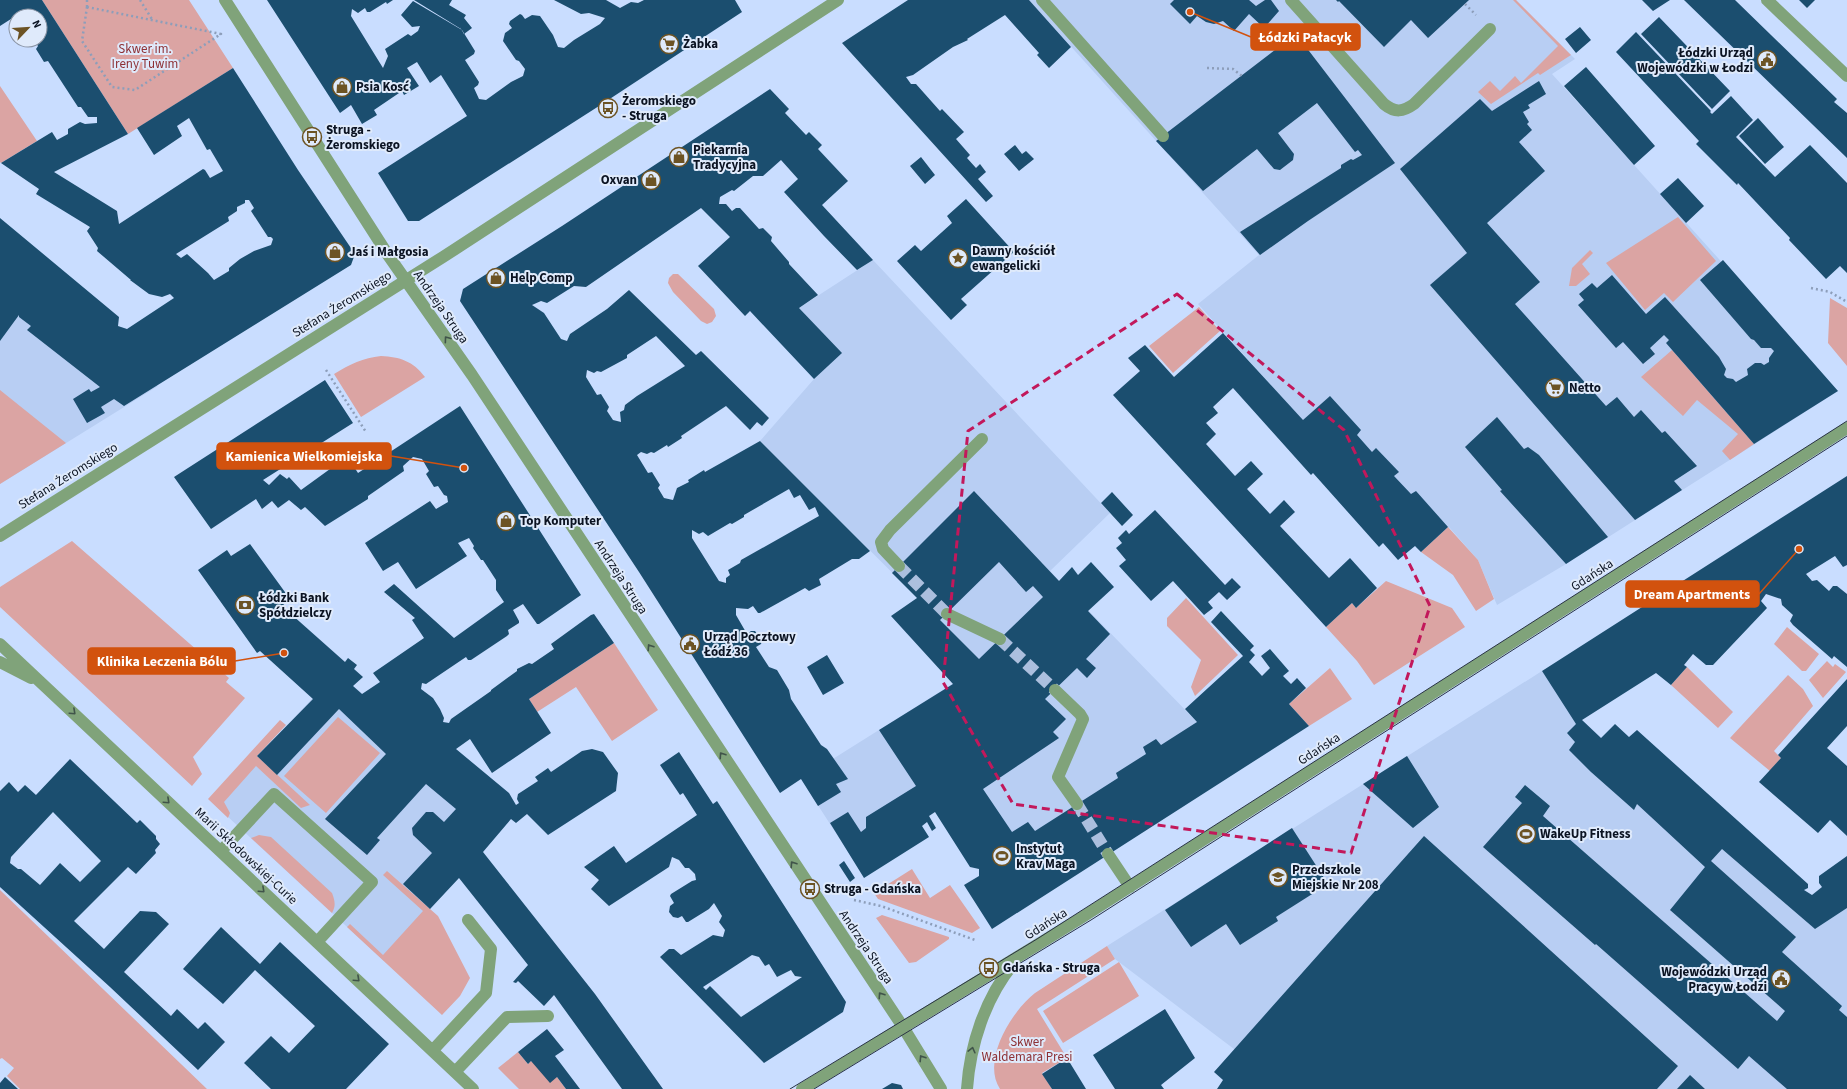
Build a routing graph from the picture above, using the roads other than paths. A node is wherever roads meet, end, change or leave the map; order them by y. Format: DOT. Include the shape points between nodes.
graph roads {
  1 [pos="225,0"];
  2 [pos="838,0"];
  3 [pos="1042,0"];
  4 [pos="1291,0"];
  5 [pos="1767,0"];
  6 [pos="1490,29"];
  7 [pos="1847,76"];
  8 [pos="1163,136"];
  9 [pos="405,280"];
  10 [pos="1847,428"];
  11 [pos="982,439"];
  12 [pos="0,536"];
  13 [pos="899,566"];
  14 [pos="947,614"];
  15 [pos="1000,638"];
  16 [pos="0,644"];
  17 [pos="0,662"];
  18 [pos="45,685"];
  19 [pos="1055,690"];
  20 [pos="1077,804"];
  21 [pos="221,852"];
  22 [pos="1108,854"];
  23 [pos="1130,887"];
  24 [pos="468,920"];
  25 [pos="317,942"];
  26 [pos="1021,956"];
  27 [pos="548,1016"];
  28 [pos="903,1028"];
  29 [pos="432,1050"];
  30 [pos="455,1072"];
  31 [pos="473,1089"];
  32 [pos="802,1089"];
  33 [pos="941,1089"];
  34 [pos="967,1089"];
  1 -- 9 [label="street, Andrzeja Struga"];
  2 -- 9 [label="street, Stefana Żeromskiego"];
  3 -- 8 [label="street"];
  4 -- 6 [label="street" via="1391,110 1399,111 1414,104"];
  5 -- 7 [label="street"];
  9 -- 12 [label="street, Stefana Żeromskiego"];
  28 -- 9 [label="street, Andrzeja Struga, one-way" via="472,375"];
  10 -- 23 [label="street, Gdańska"];
  11 -- 13 [label="street" via="881,542 883,549"];
  14 -- 15 [label="street"];
  16 -- 18 [label="street, Marii Skłodowskiej-Curie"];
  17 -- 18 [label="street"];
  18 -- 21 [label="street, Marii Skłodowskiej-Curie, one-way"];
  19 -- 20 [label="street" via="1083,719 1058,777"];
  21 -- 25 [label="street, Marii Skłodowskiej-Curie, one-way"];
  21 -- 25 [label="street" via="274,794 372,882"];
  22 -- 23 [label="street"];
  23 -- 26 [label="street, Gdańska"];
  24 -- 29 [label="street" via="491,950 486,993"];
  25 -- 29 [label="street, Marii Skłodowskiej-Curie, one-way"];
  26 -- 28 [label="street, Gdańska"];
  34 -- 26 [label="street, one-way" via="969,1062 982,1018 999,984"];
  27 -- 30 [label="street" via="506,1017"];
  28 -- 32 [label="street, Gdańska"];
  33 -- 28 [label="street, Andrzeja Struga, one-way"];
  29 -- 30 [label="street, Marii Skłodowskiej-Curie"];
  30 -- 31 [label="street, Marii Skłodowskiej-Curie"];
}
